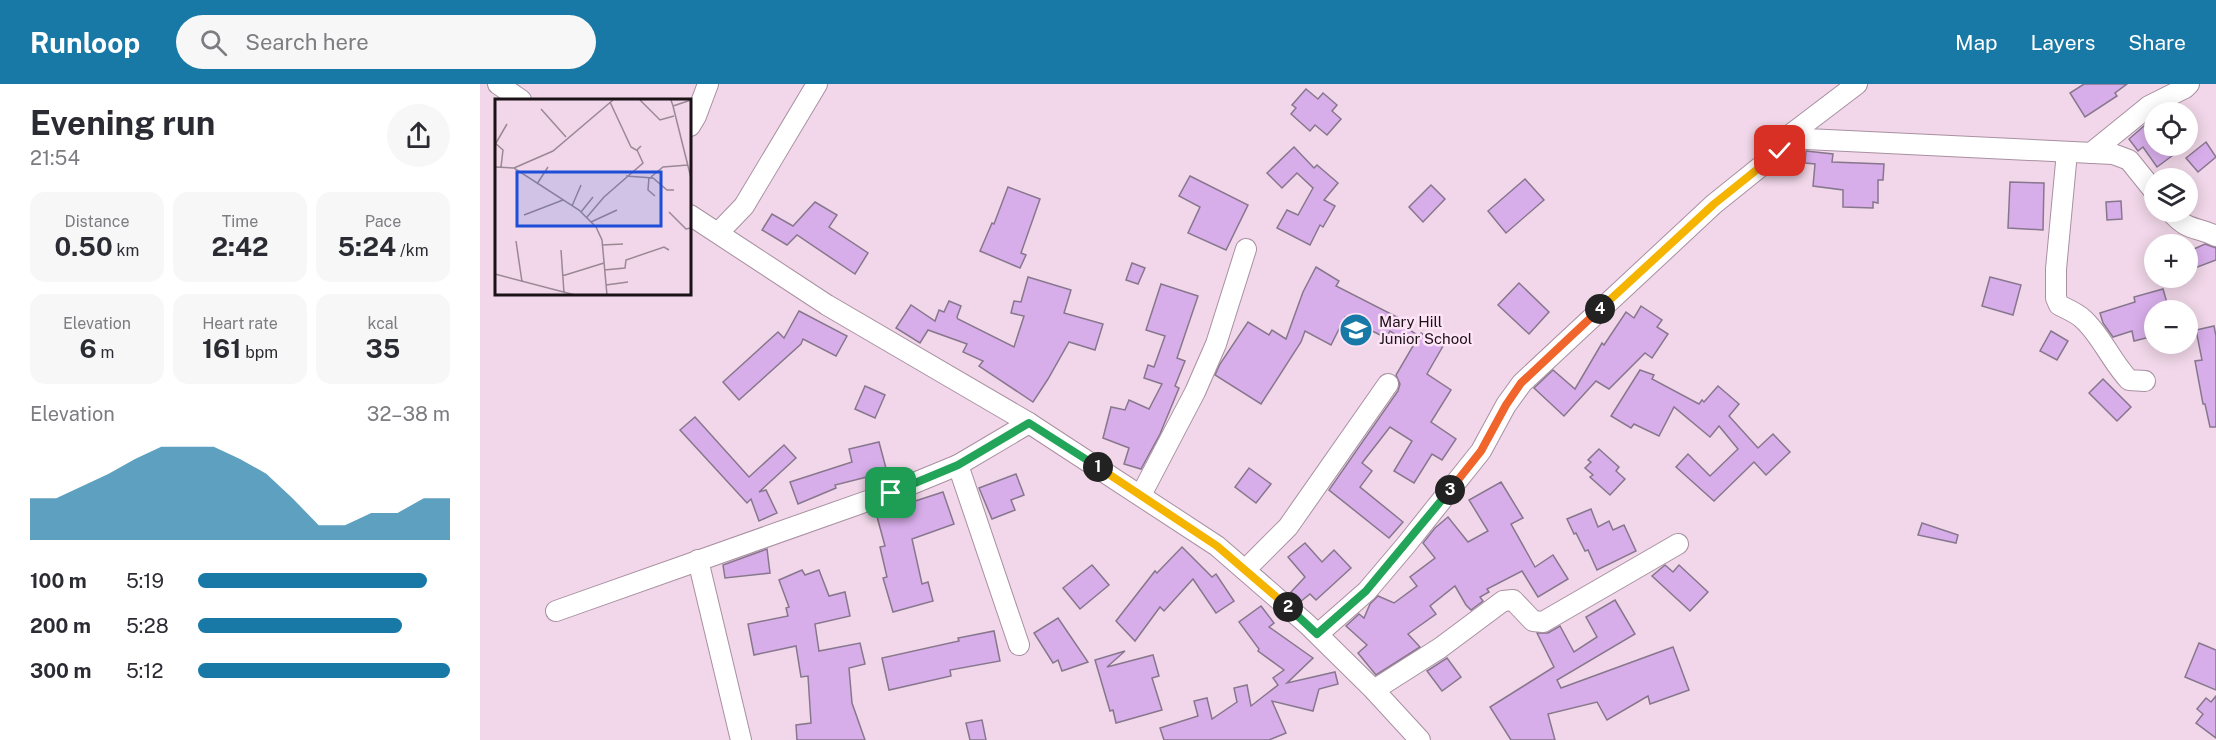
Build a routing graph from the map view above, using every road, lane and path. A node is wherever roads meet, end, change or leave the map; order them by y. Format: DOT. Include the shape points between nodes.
graph roads {
  1 [pos="498,84"];
  2 [pos="708,84"];
  3 [pos="817,84"];
  4 [pos="1857,84"];
  5 [pos="2189,84"];
  6 [pos="519,99"];
  7 [pos="692,123"];
  8 [pos="1786,138"];
  9 [pos="2067,152"];
  10 [pos="2091,153"];
  11 [pos="2144,179"];
  12 [pos="692,216"];
  13 [pos="2180,222"];
  14 [pos="718,233"];
  15 [pos="2216,236"];
  16 [pos="1246,249"];
  17 [pos="2145,381"];
  18 [pos="1388,384"];
  19 [pos="1029,423"];
  20 [pos="958,465"];
  21 [pos="1141,495"];
  22 [pos="1678,544"];
  23 [pos="698,560"];
  24 [pos="1245,570"];
  25 [pos="556,611"];
  26 [pos="1317,634"];
  27 [pos="1019,645"];
  28 [pos="1374,690"];
  29 [pos="741,740"];
  30 [pos="1420,740"];
  1 -- 6 [label="street"];
  2 -- 7 [label="street"];
  3 -- 14 [label="street" via="744,206"];
  4 -- 8 [label="street"];
  5 -- 10 [label="street" via="2149,106"];
  8 -- 9 [label="street"];
  8 -- 26 [label="street" via="1780,151 1714,204 1521,383 1481,451 1406,545 1366,591"];
  9 -- 10 [label="street"];
  9 -- 17 [label="street" via="2056,298 2059,305 2093,329 2115,366 2129,380"];
  10 -- 11 [label="street" via="2113,154 2128,160"];
  12 -- 14 [label="street"];
  13 -- 15 [label="street"];
  14 -- 19 [label="street" via="827,305"];
  16 -- 21 [label="street" via="1216,344"];
  18 -- 24 [label="street" via="1288,527"];
  19 -- 20 [label="street"];
  19 -- 21 [label="street"];
  20 -- 23 [label="street" via="891,493"];
  20 -- 27 [label="street"];
  21 -- 24 [label="street" via="1217,546"];
  22 -- 28 [label="street" via="1543,622 1533,621 1513,600 1503,601"];
  23 -- 25 [label="street"];
  23 -- 29 [label="street"];
  24 -- 26 [label="street"];
  26 -- 28 [label="street"];
  28 -- 30 [label="street"];
}
